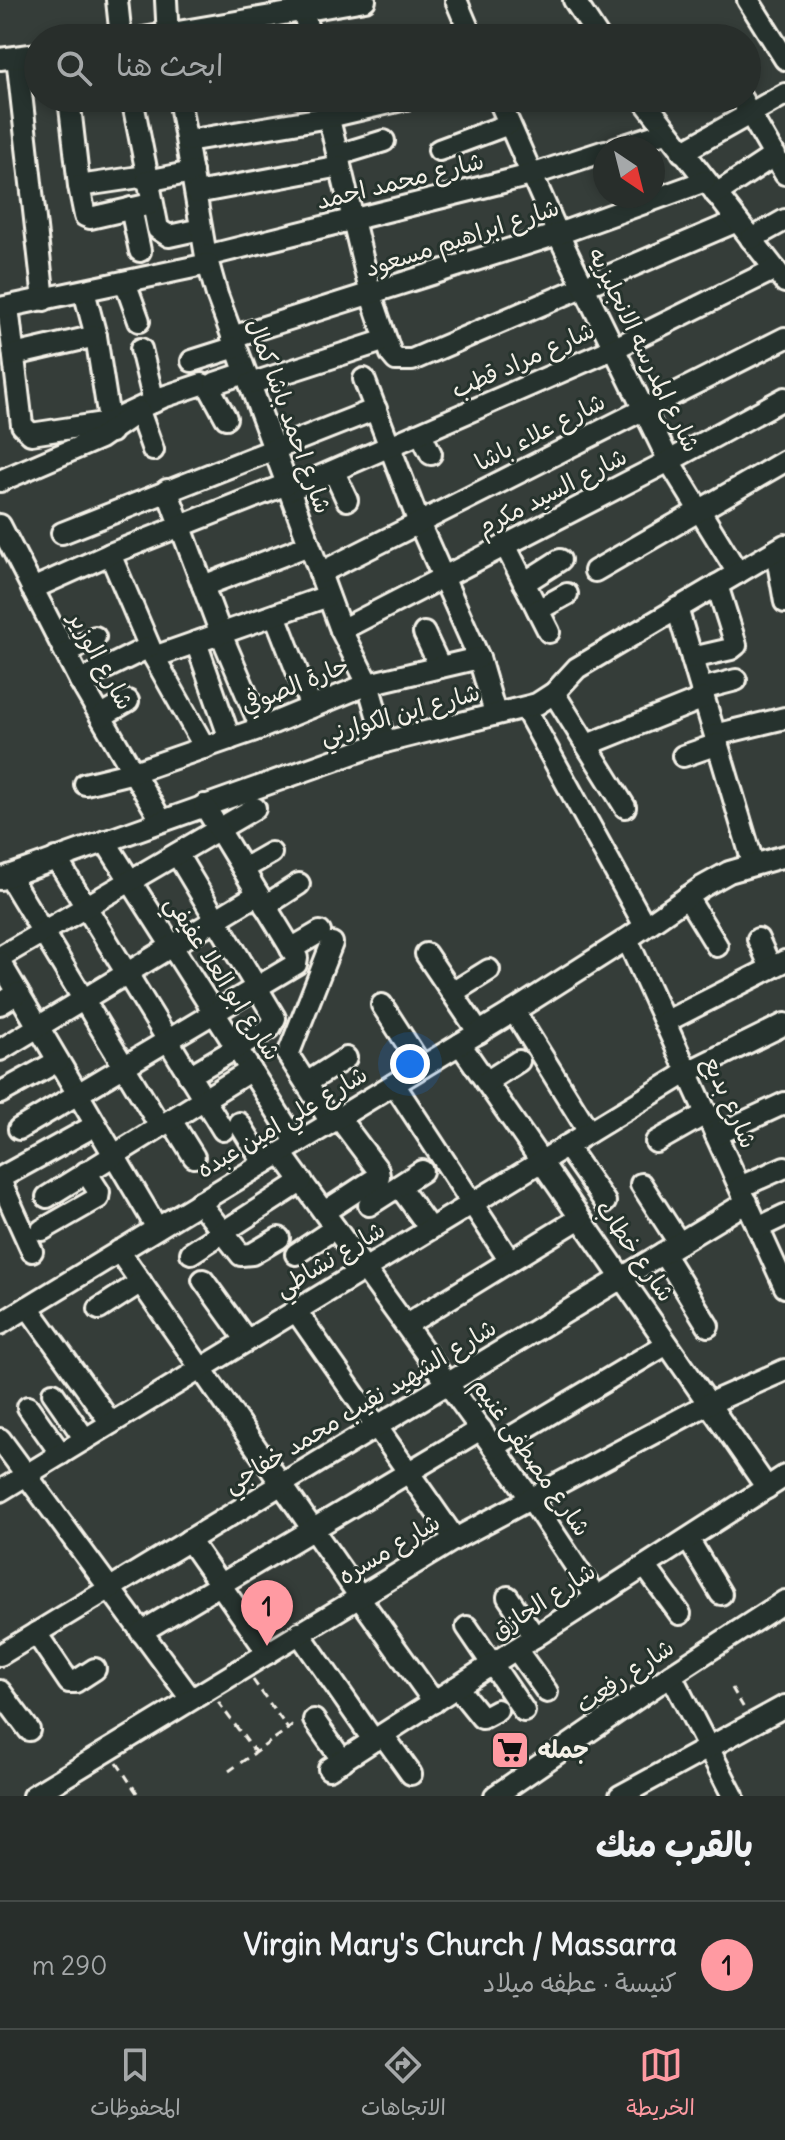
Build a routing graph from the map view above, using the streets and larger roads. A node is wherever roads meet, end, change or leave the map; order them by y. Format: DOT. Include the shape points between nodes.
graph roads {
  1 [pos="117,0"];
  2 [pos="166,0"];
  3 [pos="365,0"];
  4 [pos="456,0"];
  5 [pos="574,0"];
  6 [pos="748,0"];
  7 [pos="306,7"];
  8 [pos="120,24"];
  9 [pos="167,24"];
  10 [pos="225,24"];
  11 [pos="466,24"];
  12 [pos="590,24"];
  13 [pos="784,56"];
  14 [pos="6,60"];
  15 [pos="785,94"];
  16 [pos="761,101"];
  17 [pos="71,112"];
  18 [pos="135,112"];
  19 [pos="182,112"];
  20 [pos="306,112"];
  21 [pos="327,112"];
  22 [pos="504,112"];
  23 [pos="652,112"];
  24 [pos="736,112"];
  25 [pos="749,112"];
  26 [pos="509,124"];
  27 [pos="666,132"];
  28 [pos="654,136"];
  29 [pos="187,141"];
  30 [pos="384,141"];
  31 [pos="439,150"];
  32 [pos="682,152"];
  33 [pos="593,155"];
  34 [pos="339,160"];
  35 [pos="781,164"];
  36 [pos="192,172"];
  37 [pos="531,175"];
  38 [pos="147,178"];
  39 [pos="79,186"];
  40 [pos="710,187"];
  41 [pos="196,193"];
  42 [pos="141,206"];
  43 [pos="785,220"];
  44 [pos="353,221"];
  45 [pos="737,221"];
  46 [pos="201,229"];
  47 [pos="558,234"];
  48 [pos="751,239"];
  49 [pos="140,251"];
  50 [pos="207,260"];
  51 [pos="780,276"];
  52 [pos="125,282"];
  53 [pos="585,287"];
  54 [pos="84,291"];
  55 [pos="371,295"];
  56 [pos="44,300"];
  57 [pos="4,308"];
  58 [pos="139,321"];
  59 [pos="96,336"];
  60 [pos="785,338"];
  61 [pos="386,340"];
  62 [pos="234,342"];
  63 [pos="615,348"];
  64 [pos="141,349"];
  65 [pos="14,355"];
  66 [pos="192,361"];
  67 [pos="247,379"];
  68 [pos="364,379"];
  69 [pos="215,383"];
  70 [pos="785,398"];
  71 [pos="146,406"];
  72 [pos="644,408"];
  73 [pos="376,409"];
  74 [pos="226,418"];
  75 [pos="110,427"];
  76 [pos="421,434"];
  77 [pos="391,447"];
  78 [pos="274,448"];
  79 [pos="153,450"];
  80 [pos="431,454"];
  81 [pos="669,461"];
  82 [pos="785,461"];
  83 [pos="334,472"];
  84 [pos="0,481"];
  85 [pos="288,487"];
  86 [pos="167,490"];
  87 [pos="347,500"];
  88 [pos="700,511"];
  89 [pos="419,523"];
  90 [pos="0,525"];
  91 [pos="181,526"];
  92 [pos="62,533"];
  93 [pos="309,545"];
  94 [pos="505,545"];
  95 [pos="780,548"];
  96 [pos="110,554"];
  97 [pos="560,560"];
  98 [pos="595,571"];
  99 [pos="320,573"];
  100 [pos="738,573"];
  101 [pos="442,577"];
  102 [pos="524,583"];
  103 [pos="717,585"];
  104 [pos="203,586"];
  105 [pos="32,589"];
  106 [pos="567,594"];
  107 [pos="328,596"];
  108 [pos="785,602"];
  109 [pos="677,608"];
  110 [pos="538,610"];
  111 [pos="275,615"];
  112 [pos="341,630"];
  113 [pos="549,632"];
  114 [pos="424,633"];
  115 [pos="221,634"];
  116 [pos="95,637"];
  117 [pos="196,642"];
  118 [pos="151,652"];
  119 [pos="66,653"];
  120 [pos="479,658"];
  121 [pos="692,658"];
  122 [pos="440,667"];
  123 [pos="736,680"];
  124 [pos="80,681"];
  125 [pos="368,684"];
  126 [pos="554,693"];
  127 [pos="703,694"];
  128 [pos="128,701"];
  129 [pos="311,707"];
  130 [pos="525,708"];
  131 [pos="495,713"];
  132 [pos="102,716"];
  133 [pos="785,718"];
  134 [pos="261,728"];
  135 [pos="230,739"];
  136 [pos="716,740"];
  137 [pos="385,742"];
  138 [pos="587,745"];
  139 [pos="205,748"];
  140 [pos="683,756"];
  141 [pos="134,772"];
  142 [pos="85,784"];
  143 [pos="204,805"];
  144 [pos="625,807"];
  145 [pos="255,808"];
  146 [pos="161,820"];
  147 [pos="219,829"];
  148 [pos="105,841"];
  149 [pos="271,853"];
  150 [pos="177,854"];
  151 [pos="785,856"];
  152 [pos="56,858"];
  153 [pos="753,863"];
  154 [pos="243,869"];
  155 [pos="4,877"];
  156 [pos="130,881"];
  157 [pos="299,884"];
  158 [pos="687,897"];
  159 [pos="262,900"];
  160 [pos="86,907"];
  161 [pos="216,919"];
  162 [pos="645,926"];
  163 [pos="43,932"];
  164 [pos="627,939"];
  165 [pos="758,939"];
  166 [pos="172,946"];
  167 [pos="717,946"];
  168 [pos="294,954"];
  169 [pos="426,954"];
  170 [pos="0,960"];
  171 [pos="778,964"];
  172 [pos="489,970"];
  173 [pos="127,973"];
  174 [pos="257,987"];
  175 [pos="18,993"];
  176 [pos="452,993"];
  177 [pos="84,1000"];
  178 [pos="0,1004"];
  179 [pos="382,1005"];
  180 [pos="514,1011"];
  181 [pos="214,1013"];
  182 [pos="665,1022"];
  183 [pos="785,1024"];
  184 [pos="38,1027"];
  185 [pos="479,1033"];
  186 [pos="168,1041"];
  187 [pos="460,1044"];
  188 [pos="237,1048"];
  189 [pos="0,1050"];
  190 [pos="346,1058"];
  191 [pos="58,1061"];
  192 [pos="519,1061"];
  193 [pos="124,1067"];
  194 [pos="422,1067"];
  195 [pos="251,1070"];
  196 [pos="688,1072"];
  197 [pos="189,1076"];
  198 [pos="308,1082"];
  199 [pos="486,1082"];
  200 [pos="394,1084"];
  201 [pos="0,1093"];
  202 [pos="78,1094"];
  203 [pos="203,1099"];
  204 [pos="785,1103"];
  205 [pos="707,1113"];
  206 [pos="335,1120"];
  207 [pos="166,1123"];
  208 [pos="96,1125"];
  209 [pos="19,1129"];
  210 [pos="589,1132"];
  211 [pos="716,1135"];
  212 [pos="656,1142"];
  213 [pos="566,1146"];
  214 [pos="281,1153"];
  215 [pos="114,1155"];
  216 [pos="194,1157"];
  217 [pos="541,1162"];
  218 [pos="785,1167"];
  219 [pos="422,1171"];
  220 [pos="86,1172"];
  221 [pos="126,1175"];
  222 [pos="0,1179"];
  223 [pos="302,1181"];
  224 [pos="641,1184"];
  225 [pos="399,1186"];
  226 [pos="99,1192"];
  227 [pos="743,1195"];
  228 [pos="47,1197"];
  229 [pos="199,1202"];
  230 [pos="605,1202"];
  231 [pos="472,1204"];
  232 [pos="369,1205"];
  233 [pos="785,1215"];
  234 [pos="580,1218"];
  235 [pos="330,1220"];
  236 [pos="8,1222"];
  237 [pos="157,1228"];
  238 [pos="758,1228"];
  239 [pos="430,1229"];
  240 [pos="42,1230"];
  241 [pos="222,1233"];
  242 [pos="279,1238"];
  243 [pos="671,1248"];
  244 [pos="32,1251"];
  245 [pos="119,1251"];
  246 [pos="191,1253"];
  247 [pos="296,1254"];
  248 [pos="510,1261"];
  249 [pos="365,1269"];
  250 [pos="622,1278"];
  251 [pos="203,1280"];
  252 [pos="141,1282"];
  253 [pos="784,1282"];
  254 [pos="28,1307"];
  255 [pos="99,1309"];
  256 [pos="296,1311"];
  257 [pos="0,1324"];
  258 [pos="406,1325"];
  259 [pos="708,1326"];
  260 [pos="247,1341"];
  261 [pos="667,1344"];
  262 [pos="201,1369"];
  263 [pos="785,1370"];
  264 [pos="78,1376"];
  265 [pos="448,1383"];
  266 [pos="42,1399"];
  267 [pos="708,1404"];
  268 [pos="111,1423"];
  269 [pos="377,1427"];
  270 [pos="481,1429"];
  271 [pos="0,1439"];
  272 [pos="85,1439"];
  273 [pos="494,1447"];
  274 [pos="61,1454"];
  275 [pos="408,1472"];
  276 [pos="27,1475"];
  277 [pos="785,1476"];
  278 [pos="281,1485"];
  279 [pos="767,1488"];
  280 [pos="0,1491"];
  281 [pos="531,1499"];
  282 [pos="313,1529"];
  283 [pos="455,1539"];
  284 [pos="688,1539"];
  285 [pos="189,1540"];
  286 [pos="645,1566"];
  287 [pos="220,1585"];
  288 [pos="110,1588"];
  289 [pos="721,1594"];
  290 [pos="359,1597"];
  291 [pos="508,1597"];
  292 [pos="596,1597"];
  293 [pos="785,1601"];
  294 [pos="680,1614"];
  295 [pos="467,1627"];
  296 [pos="141,1632"];
  297 [pos="36,1633"];
  298 [pos="299,1633"];
  299 [pos="535,1637"];
  300 [pos="516,1649"];
  301 [pos="266,1654"];
  302 [pos="0,1655"];
  303 [pos="491,1665"];
  304 [pos="95,1669"];
  305 [pos="671,1675"];
  306 [pos="457,1687"];
  307 [pos="0,1691"];
  308 [pos="547,1692"];
  309 [pos="199,1695"];
  310 [pos="434,1702"];
  311 [pos="785,1706"];
  312 [pos="497,1710"];
  313 [pos="524,1711"];
  314 [pos="304,1722"];
  315 [pos="29,1730"];
  316 [pos="378,1738"];
  317 [pos="708,1748"];
  318 [pos="411,1774"];
  319 [pos="33,1796"];
  320 [pos="495,1796"];
  321 [pos="620,1796"];
  322 [pos="733,1796"];
  1 -- 8 [label="street"];
  2 -- 9 [label="street"];
  3 -- 7 [label="street"];
  4 -- 11 [label="street"];
  5 -- 12 [label="street"];
  6 -- 13 [label="street"];
  7 -- 10 [label="street"];
  14 -- 56 [label="street"];
  15 -- 16 [label="street"];
  17 -- 39 [label="street"];
  18 -- 38 [label="street"];
  19 -- 29 [label="street, شارع احمد باشا كمال"];
  20 -- 29 [label="street"];
  21 -- 34 [label="street"];
  22 -- 26 [label="street, شارع المدرسه الانجليزيه"];
  23 -- 27 [label="street"];
  24 -- 32 [label="street"];
  25 -- 35 [label="street"];
  26 -- 31 [label="street"];
  26 -- 37 [label="street, شارع المدرسه الانجليزيه"];
  27 -- 28 [label="street"];
  27 -- 32 [label="street"];
  29 -- 36 [label="street, شارع احمد باشا كمال"];
  30 -- 34 [label="street"];
  32 -- 40 [label="street"];
  33 -- 37 [label="street, شارع محمد احمد"];
  34 -- 41 [label="street"];
  34 -- 44 [label="street"];
  35 -- 40 [label="street, شارع ابراهيم مسعود"];
  36 -- 38 [label="street"];
  36 -- 41 [label="street, شارع احمد باشا كمال"];
  37 -- 44 [label="street, شارع محمد احمد"];
  37 -- 47 [label="street, شارع المدرسه الانجليزيه"];
  38 -- 39 [label="street"];
  38 -- 42 [label="street"];
  39 -- 42 [label="street" via="85,216 90,218"];
  40 -- 45 [label="street"];
  40 -- 47 [label="street, شارع ابراهيم مسعود"];
  41 -- 46 [label="street, شارع احمد باشا كمال"];
  42 -- 46 [label="street" via="163,234"];
  42 -- 49 [label="street"];
  43 -- 48 [label="street"];
  44 -- 50 [label="street, شارع محمد احمد"];
  44 -- 55 [label="street"];
  45 -- 48 [label="street"];
  45 -- 53 [label="street"];
  46 -- 50 [label="street, شارع احمد باشا كمال"];
  47 -- 53 [label="street, شارع المدرسه الانجليزيه"];
  47 -- 55 [label="street, شارع ابراهيم مسعود"];
  48 -- 51 [label="street"];
  50 -- 52 [label="street, شارع محمد احمد"];
  50 -- 62 [label="street, شارع احمد باشا كمال"];
  51 -- 63 [label="street, شارع مراد قطب"];
  52 -- 54 [label="street, شارع محمد احمد"];
  52 -- 58 [label="street"];
  53 -- 61 [label="street" via="412,360 396,360"];
  53 -- 63 [label="street, شارع المدرسه الانجليزيه"];
  54 -- 56 [label="street, شارع محمد احمد"];
  54 -- 59 [label="street"];
  55 -- 61 [label="street"];
  55 -- 62 [label="street, شارع ابراهيم مسعود"];
  56 -- 57 [label="street, شارع محمد احمد"];
  57 -- 65 [label="street"];
  59 -- 65 [label="street"];
  59 -- 75 [label="street"];
  60 -- 72 [label="street, شارع علاء باشا"];
  61 -- 67 [label="street"];
  62 -- 66 [label="street, شارع ابراهيم مسعود"];
  62 -- 67 [label="street, شارع احمد باشا كمال"];
  63 -- 72 [label="street, شارع المدرسه الانجليزيه"];
  63 -- 76 [label="street, شارع مراد قطب"];
  64 -- 71 [label="street"];
  65 -- 75 [label="street" via="22,425 31,434"];
  67 -- 69 [label="street"];
  67 -- 78 [label="street, شارع احمد باشا كمال"];
  68 -- 73 [label="street"];
  70 -- 81 [label="street, شارع السيد مكرم"];
  71 -- 74 [label="street" via="205,384"];
  71 -- 75 [label="street"];
  71 -- 79 [label="street"];
  72 -- 81 [label="street, شارع المدرسه الانجليزيه"];
  72 -- 89 [label="street, شارع علاء باشا"];
  73 -- 77 [label="street"];
  73 -- 78 [label="street"];
  75 -- 84 [label="street"];
  76 -- 77 [label="street, شارع مراد قطب"];
  76 -- 80 [label="street"];
  77 -- 83 [label="street, شارع مراد قطب"];
  77 -- 89 [label="street"];
  78 -- 85 [label="street, شارع احمد باشا كمال"];
  78 -- 86 [label="street"];
  81 -- 88 [label="street, شارع المدرسه الانجليزيه"];
  81 -- 94 [label="street, شارع السيد مكرم"];
  82 -- 88 [label="street"];
  83 -- 85 [label="street, شارع مراد قطب"];
  83 -- 87 [label="street"];
  85 -- 91 [label="street, شارع مراد قطب"];
  85 -- 93 [label="street, شارع احمد باشا كمال"];
  86 -- 91 [label="street"];
  86 -- 92 [label="street"];
  88 -- 98 [label="street"];
  88 -- 100 [label="street, شارع المدرسه الانجليزيه"];
  89 -- 99 [label="street, شارع علاء باشا"];
  89 -- 101 [label="street"];
  90 -- 105 [label="street, شارع الوزير"];
  91 -- 96 [label="street, شارع مراد قطب"];
  91 -- 104 [label="street"];
  93 -- 99 [label="street, شارع احمد باشا كمال"];
  93 -- 104 [label="street"];
  94 -- 101 [label="street, شارع السيد مكرم"];
  94 -- 102 [label="street"];
  95 -- 100 [label="street, شارع ابن الكوارني"];
  95 -- 108 [label="street"];
  96 -- 105 [label="street, شارع مراد قطب"];
  96 -- 118 [label="street"];
  97 -- 102 [label="street"];
  99 -- 107 [label="street, شارع احمد باشا كمال"];
  100 -- 103 [label="street, شارع ابن الكوارني"];
  101 -- 112 [label="street, شارع السيد مكرم"];
  101 -- 120 [label="street"];
  102 -- 110 [label="street"];
  103 -- 109 [label="street, شارع ابن الكوارني"];
  103 -- 121 [label="street" via="736,645"];
  104 -- 115 [label="street"];
  105 -- 119 [label="street, شارع الوزير"];
  106 -- 110 [label="street"];
  107 -- 111 [label="street"];
  107 -- 112 [label="street, شارع احمد باشا كمال"];
  109 -- 121 [label="street"];
  109 -- 126 [label="street, شارع ابن الكوارني" via="577,668"];
  110 -- 113 [label="street"];
  111 -- 115 [label="street"];
  111 -- 129 [label="street"];
  112 -- 125 [label="street, شارع احمد باشا كمال"];
  114 -- 122 [label="street"];
  115 -- 117 [label="street"];
  115 -- 134 [label="street"];
  116 -- 119 [label="street"];
  117 -- 118 [label="street"];
  117 -- 135 [label="street"];
  118 -- 124 [label="street"];
  118 -- 139 [label="street"];
  119 -- 124 [label="street, شارع الوزير"];
  120 -- 122 [label="street, حارة الصوفي"];
  120 -- 131 [label="street"];
  121 -- 127 [label="street"];
  122 -- 125 [label="street, حارة الصوفي"];
  123 -- 127 [label="street"];
  124 -- 132 [label="street, شارع الوزير"];
  125 -- 129 [label="street, حارة الصوفي"];
  125 -- 137 [label="street, شارع احمد باشا كمال"];
  126 -- 130 [label="street, شارع ابن الكوارني"];
  126 -- 138 [label="street"];
  127 -- 136 [label="street"];
  127 -- 138 [label="street"];
  128 -- 132 [label="street"];
  129 -- 134 [label="street, حارة الصوفي"];
  130 -- 131 [label="street, شارع ابن الكوارني"];
  130 -- 162 [label="street"];
  131 -- 137 [label="street, شارع ابن الكوارني"];
  132 -- 141 [label="street, شارع الوزير"];
  133 -- 136 [label="street"];
  134 -- 135 [label="street, حارة الصوفي"];
  135 -- 139 [label="street, حارة الصوفي"];
  136 -- 140 [label="street"];
  136 -- 153 [label="street"];
  137 -- 143 [label="street, شارع ابن الكوارني"];
  138 -- 144 [label="street"];
  139 -- 141 [label="street, حارة الصوفي"];
  141 -- 142 [label="street, حارة الصوفي"];
  141 -- 146 [label="street, شارع الوزير"];
  143 -- 146 [label="street, شارع ابن الكوارني"];
  143 -- 147 [label="street"];
  145 -- 147 [label="street"];
  146 -- 148 [label="street, شارع ابن الكوارني"];
  147 -- 150 [label="street"];
  147 -- 154 [label="street"];
  148 -- 152 [label="street, شارع ابن الكوارني"];
  148 -- 156 [label="street, شارع ابو العلا عفيفي"];
  149 -- 154 [label="street"];
  150 -- 156 [label="street"];
  150 -- 161 [label="street"];
  151 -- 153 [label="street, شارع علي امين عبده"];
  152 -- 155 [label="street, شارع ابن الكوارني"];
  152 -- 160 [label="street"];
  153 -- 158 [label="street, شارع علي امين عبده"];
  154 -- 159 [label="street"];
  155 -- 163 [label="street"];
  156 -- 160 [label="street"];
  156 -- 166 [label="street, شارع ابو العلا عفيفي"];
  157 -- 159 [label="street"];
  158 -- 162 [label="street, شارع علي امين عبده"];
  158 -- 167 [label="street"];
  159 -- 161 [label="street"];
  159 -- 168 [label="street"];
  160 -- 163 [label="street"];
  160 -- 173 [label="street"];
  161 -- 166 [label="street"];
  161 -- 174 [label="street"];
  162 -- 164 [label="street, شارع علي امين عبده"];
  163 -- 170 [label="street"];
  163 -- 177 [label="street"];
  164 -- 180 [label="street, شارع علي امين عبده"];
  164 -- 182 [label="street, شارع بديع"];
  165 -- 171 [label="street"];
  166 -- 173 [label="street"];
  166 -- 181 [label="street, شارع ابو العلا عفيفي"];
  168 -- 174 [label="street" via="296,964"];
  168 -- 198 [label="street" via="326,938 288,1053"];
  169 -- 176 [label="street"];
  170 -- 175 [label="street"];
  171 -- 182 [label="street"];
  172 -- 176 [label="street"];
  173 -- 177 [label="street"];
  173 -- 186 [label="street"];
  174 -- 181 [label="street"];
  174 -- 188 [label="street" via="274,1022"];
  175 -- 178 [label="street"];
  175 -- 184 [label="street"];
  176 -- 185 [label="street"];
  177 -- 184 [label="street"];
  177 -- 193 [label="street"];
  179 -- 194 [label="street"];
  180 -- 185 [label="street, شارع علي امين عبده"];
  180 -- 210 [label="street"];
  181 -- 186 [label="street"];
  181 -- 188 [label="street, شارع ابو العلا عفيفي"];
  182 -- 196 [label="street, شارع بديع"];
  183 -- 196 [label="street, شارع نشاطي"];
  184 -- 189 [label="street"];
  184 -- 191 [label="street"];
  185 -- 187 [label="street, شارع علي امين عبده"];
  186 -- 193 [label="street"];
  186 -- 197 [label="street"];
  187 -- 194 [label="street, شارع علي امين عبده"];
  187 -- 199 [label="street, شارع خطاب"];
  188 -- 195 [label="street, شارع ابو العلا عفيفي"];
  188 -- 197 [label="street"];
  190 -- 198 [label="street"];
  191 -- 201 [label="street"];
  191 -- 202 [label="street"];
  192 -- 199 [label="street"];
  193 -- 202 [label="street"];
  193 -- 207 [label="street"];
  194 -- 200 [label="street, شارع علي امين عبده"];
  195 -- 203 [label="street"];
  195 -- 214 [label="street, شارع ابو العلا عفيفي"];
  196 -- 205 [label="street, شارع بديع"];
  196 -- 210 [label="street, شارع نشاطي"];
  197 -- 203 [label="street"];
  198 -- 206 [label="street"];
  199 -- 217 [label="street, شارع خطاب"];
  200 -- 206 [label="street, شارع علي امين عبده"];
  200 -- 231 [label="street"];
  202 -- 208 [label="street"];
  202 -- 209 [label="street"];
  203 -- 207 [label="street"];
  203 -- 214 [label="street" via="231,1126"];
  204 -- 211 [label="street"];
  205 -- 211 [label="street, شارع بديع"];
  205 -- 212 [label="street"];
  206 -- 214 [label="street, شارع علي امين عبده"];
  206 -- 235 [label="street" via="379,1176"];
  207 -- 215 [label="street"];
  207 -- 216 [label="street"];
  208 -- 215 [label="street"];
  208 -- 222 [label="street"];
  210 -- 213 [label="street, شارع نشاطي"];
  211 -- 227 [label="street, شارع بديع"];
  213 -- 217 [label="street, شارع نشاطي"];
  213 -- 230 [label="street"];
  214 -- 223 [label="street, شارع مصطفى غنيم"];
  214 -- 229 [label="street, شارع علي امين عبده"];
  215 -- 220 [label="street"];
  215 -- 221 [label="street"];
  217 -- 231 [label="street, شارع نشاطي"];
  217 -- 234 [label="street, شارع خطاب"];
  218 -- 227 [label="street, شارع الشهيد نقيب محمد خفاجي"];
  219 -- 225 [label="street"];
  220 -- 226 [label="street"];
  220 -- 228 [label="street"];
  221 -- 226 [label="street"];
  221 -- 237 [label="street"];
  222 -- 236 [label="street"];
  223 -- 235 [label="street, شارع مصطفى غنيم"];
  223 -- 241 [label="street"];
  224 -- 243 [label="street"];
  225 -- 232 [label="street"];
  225 -- 239 [label="street"];
  226 -- 240 [label="street" via="97,1199"];
  227 -- 238 [label="street, شارع بديع"];
  227 -- 243 [label="street, شارع الشهيد نقيب محمد خفاجي"];
  229 -- 237 [label="street, شارع علي امين عبده"];
  229 -- 241 [label="street"];
  231 -- 239 [label="street, شارع نشاطي"];
  231 -- 248 [label="street"];
  233 -- 238 [label="street"];
  234 -- 248 [label="street"];
  234 -- 250 [label="street, شارع خطاب"];
  235 -- 247 [label="street"];
  235 -- 249 [label="street, شارع مصطفى غنيم"];
  236 -- 244 [label="street"];
  237 -- 245 [label="street, شارع علي امين عبده"];
  238 -- 253 [label="street, شارع بديع"];
  239 -- 249 [label="street, شارع نشاطي"];
  241 -- 242 [label="street" via="245,1256"];
  241 -- 246 [label="street"];
  243 -- 250 [label="street, شارع الشهيد نقيب محمد خفاجي"];
  243 -- 259 [label="street"];
  245 -- 252 [label="street"];
  245 -- 254 [label="street, شارع علي امين عبده"];
  248 -- 258 [label="street"];
  249 -- 256 [label="street, شارع نشاطي"];
  249 -- 258 [label="street, شارع مصطفى غنيم"];
  250 -- 261 [label="street, شارع خطاب"];
  250 -- 265 [label="street, شارع الشهيد نقيب محمد خفاجي"];
  251 -- 260 [label="street"];
  252 -- 255 [label="street"];
  252 -- 262 [label="street"];
  254 -- 257 [label="street, شارع علي امين عبده"];
  254 -- 264 [label="street"];
  256 -- 260 [label="street, شارع نشاطي"];
  256 -- 269 [label="street"];
  258 -- 265 [label="street, شارع مصطفى غنيم"];
  260 -- 262 [label="street, شارع نشاطي"];
  261 -- 267 [label="street, شارع خطاب"];
  261 -- 273 [label="street"];
  262 -- 268 [label="street, شارع نشاطي"];
  262 -- 278 [label="street"];
  263 -- 267 [label="street, شارع مسره"];
  264 -- 266 [label="street"];
  264 -- 268 [label="street"];
  265 -- 269 [label="street, شارع الشهيد نقيب محمد خفاجي"];
  265 -- 270 [label="street, شارع مصطفى غنيم"];
  266 -- 272 [label="street"];
  266 -- 274 [label="street"];
  267 -- 279 [label="street, شارع خطاب"];
  267 -- 281 [label="street, شارع مسره"];
  268 -- 272 [label="street, شارع نشاطي"];
  269 -- 275 [label="street"];
  269 -- 278 [label="street, شارع الشهيد نقيب محمد خفاجي"];
  270 -- 273 [label="street, شارع مصطفى غنيم"];
  270 -- 275 [label="street"];
  271 -- 276 [label="street"];
  272 -- 274 [label="street, شارع نشاطي"];
  273 -- 281 [label="street, شارع مصطفى غنيم"];
  274 -- 276 [label="street, شارع نشاطي"];
  275 -- 282 [label="street"];
  275 -- 283 [label="street"];
  276 -- 280 [label="street, شارع نشاطي"];
  276 -- 288 [label="street"];
  277 -- 279 [label="street, شارع الحازق"];
  278 -- 282 [label="street"];
  278 -- 285 [label="street, شارع الشهيد نقيب محمد خفاجي"];
  279 -- 284 [label="street, شارع الحازق"];
  281 -- 283 [label="street, شارع مسره"];
  281 -- 292 [label="street, شارع مصطفى غنيم"];
  282 -- 287 [label="street"];
  282 -- 290 [label="street"];
  283 -- 290 [label="street, شارع مسره"];
  284 -- 286 [label="street, شارع الحازق"];
  284 -- 289 [label="street"];
  285 -- 287 [label="street"];
  285 -- 288 [label="street, شارع الشهيد نقيب محمد خفاجي"];
  286 -- 292 [label="street, شارع الحازق"];
  286 -- 294 [label="street"];
  287 -- 296 [label="street"];
  287 -- 301 [label="street"];
  288 -- 296 [label="street"];
  288 -- 297 [label="street, شارع الشهيد نقيب محمد خفاجي"];
  290 -- 298 [label="street, شارع مسره"];
  290 -- 310 [label="street"];
  291 -- 299 [label="street"];
  292 -- 299 [label="street, شارع الحازق"];
  293 -- 305 [label="street, شارع رفعت"];
  295 -- 303 [label="street"];
  296 -- 309 [label="street"];
  297 -- 302 [label="street, شارع الشهيد نقيب محمد خفاجي"];
  297 -- 304 [label="street" via="69,1682"];
  298 -- 301 [label="street, شارع مسره"];
  298 -- 316 [label="street"];
  299 -- 300 [label="street, شارع الحازق"];
  300 -- 303 [label="street, شارع الحازق"];
  300 -- 308 [label="street"];
  301 -- 309 [label="street, شارع مسره"];
  301 -- 309 [label="street" via="252,1652 201,1685"];
  303 -- 306 [label="street, شارع الحازق"];
  303 -- 313 [label="street"];
  305 -- 317 [label="street"];
  305 -- 320 [label="street, شارع رفعت"];
  306 -- 310 [label="street, شارع الحازق"];
  306 -- 312 [label="street" via="482,1718"];
  307 -- 315 [label="street"];
  309 -- 319 [label="street, شارع مسره"];
  310 -- 316 [label="street, شارع الحازق"];
  311 -- 317 [label="street"];
  314 -- 316 [label="street, شارع الحازق" via="336,1765"];
  316 -- 318 [label="street"];
  317 -- 321 [label="street"];
  317 -- 322 [label="street"];
}
